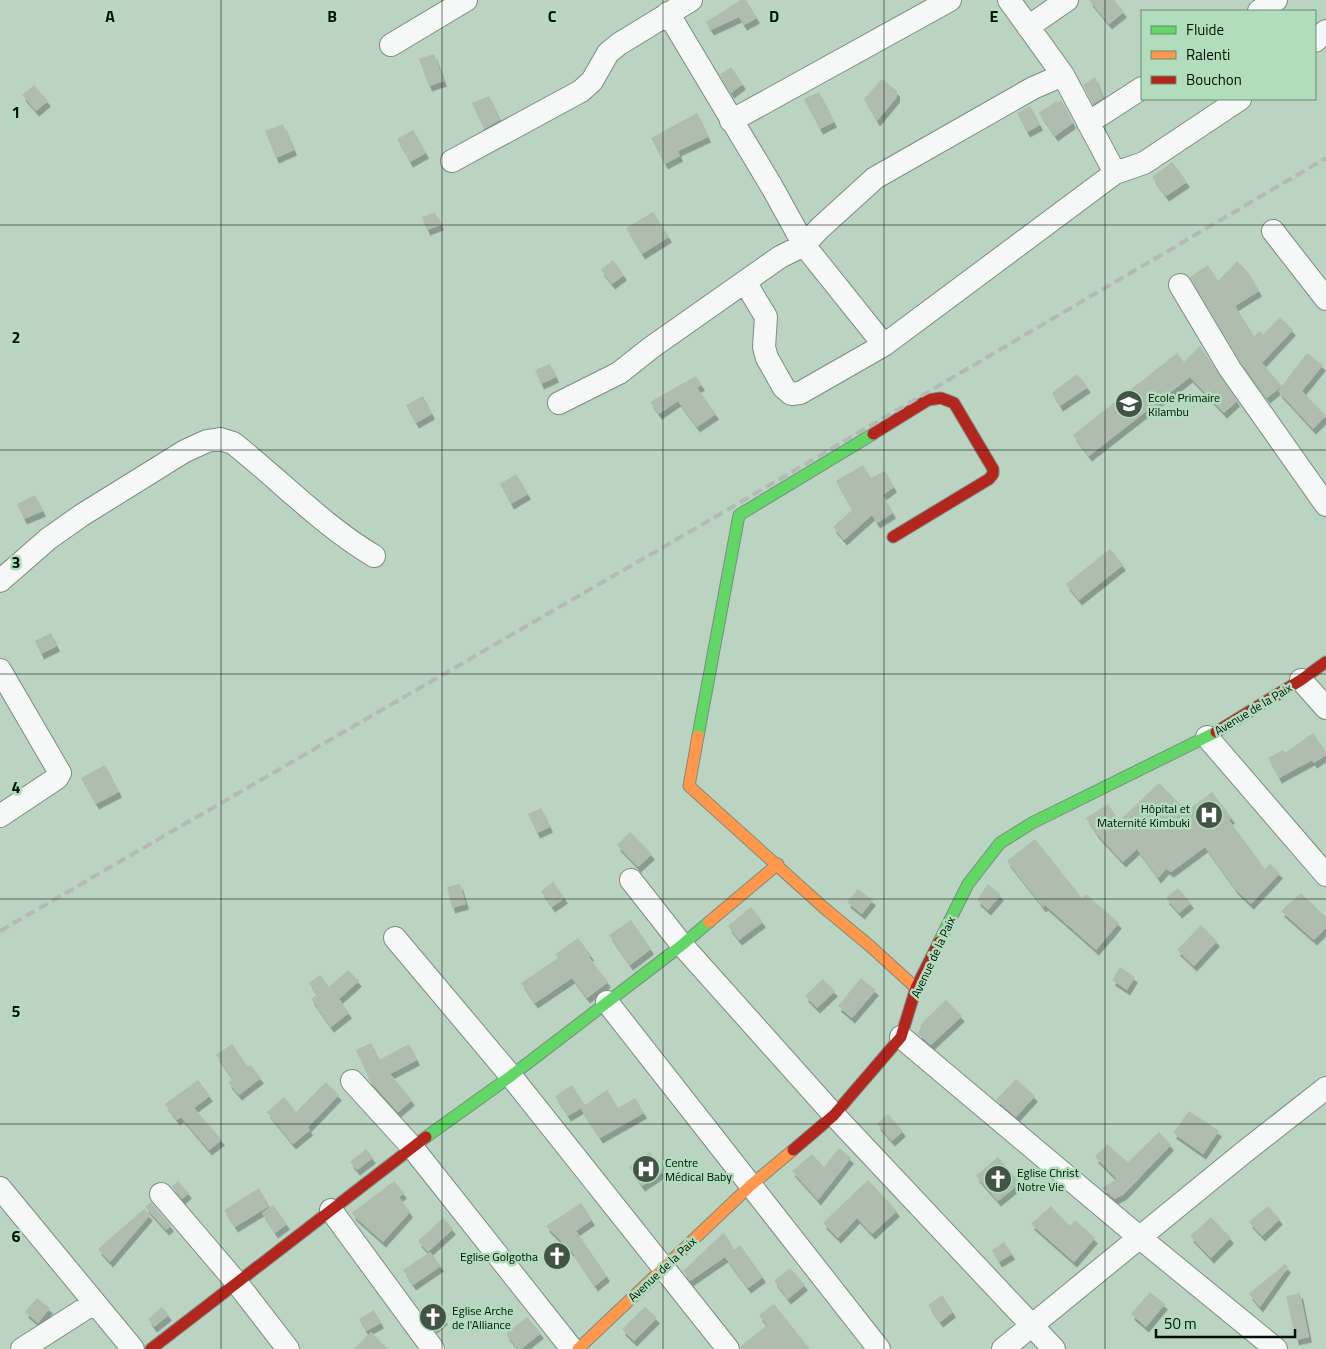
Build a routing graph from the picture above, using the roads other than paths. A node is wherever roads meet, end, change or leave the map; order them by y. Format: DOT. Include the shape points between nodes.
graph roads {
  1 [pos="466,0"];
  2 [pos="691,0"];
  3 [pos="950,0"];
  4 [pos="1009,0"];
  5 [pos="1067,0"];
  6 [pos="1276,0"];
  7 [pos="1261,10"];
  8 [pos="668,13"];
  9 [pos="1028,27"];
  10 [pos="1326,31"];
  11 [pos="1316,40"];
  12 [pos="391,45"];
  13 [pos="1062,75"];
  14 [pos="1141,89"];
  15 [pos="1238,100"];
  16 [pos="731,121"];
  17 [pos="1088,123"];
  18 [pos="452,161"];
  19 [pos="1115,174"];
  20 [pos="1273,231"];
  21 [pos="804,245"];
  22 [pos="744,282"];
  23 [pos="1180,285"];
  24 [pos="1326,299"];
  25 [pos="884,345"];
  26 [pos="559,403"];
  27 [pos="1326,505"];
  28 [pos="893,537"];
  29 [pos="374,556"];
  30 [pos="0,582"];
  31 [pos="1326,662"];
  32 [pos="0,670"];
  33 [pos="1301,680"];
  34 [pos="1326,708"];
  35 [pos="1207,737"];
  36 [pos="0,816"];
  37 [pos="778,864"];
  38 [pos="1326,875"];
  39 [pos="631,880"];
  40 [pos="394,938"];
  41 [pos="682,945"];
  42 [pos="916,988"];
  43 [pos="607,1002"];
  44 [pos="901,1037"];
  45 [pos="511,1076"];
  46 [pos="352,1081"];
  47 [pos="1326,1088"];
  48 [pos="834,1115"];
  49 [pos="412,1147"];
  50 [pos="750,1186"];
  51 [pos="0,1188"];
  52 [pos="161,1194"];
  53 [pos="331,1210"];
  54 [pos="1138,1238"];
  55 [pos="663,1267"];
  56 [pos="237,1283"];
  57 [pos="94,1303"];
  58 [pos="1033,1324"];
  59 [pos="22,1349"];
  60 [pos="132,1349"];
  61 [pos="151,1349"];
  62 [pos="288,1349"];
  63 [pos="433,1349"];
  64 [pos="572,1349"];
  65 [pos="578,1349"];
  66 [pos="728,1349"];
  67 [pos="879,1349"];
  68 [pos="1004,1349"];
  69 [pos="1054,1349"];
  70 [pos="1276,1349"];
  1 -- 12 [label="street"];
  2 -- 8 [label="street"];
  3 -- 16 [label="street"];
  4 -- 9 [label="street"];
  5 -- 9 [label="street"];
  6 -- 7 [label="street"];
  8 -- 16 [label="street"];
  8 -- 18 [label="street" via="608,53 592,81 581,91"];
  9 -- 13 [label="street"];
  10 -- 11 [label="street"];
  13 -- 17 [label="street"];
  13 -- 21 [label="street" via="1032,88 876,178"];
  14 -- 17 [label="street"];
  15 -- 19 [label="street" via="1144,163"];
  16 -- 21 [label="street"];
  17 -- 19 [label="street"];
  19 -- 25 [label="street"];
  20 -- 24 [label="street"];
  21 -- 22 [label="street"];
  21 -- 25 [label="street"];
  22 -- 25 [label="street" via="766,317 764,347 767,358 791,394 800,393"];
  22 -- 26 [label="street" via="618,373"];
  23 -- 27 [label="street" via="1230,369"];
  28 -- 37 [label="street" via="993,474 954,403 945,398 928,400 736,519 689,786"];
  29 -- 30 [label="street" via="353,544 233,443 220,439 185,451 82,514"];
  31 -- 33 [label="street, Avenue de la Paix"];
  32 -- 36 [label="street" via="60,773"];
  33 -- 34 [label="street"];
  33 -- 35 [label="street, Avenue de la Paix"];
  35 -- 38 [label="street"];
  35 -- 42 [label="street, Avenue de la Paix" via="1032,823 1000,843 968,884"];
  37 -- 41 [label="street"];
  37 -- 42 [label="street"];
  39 -- 41 [label="street"];
  40 -- 45 [label="street"];
  41 -- 43 [label="street"];
  41 -- 48 [label="street"];
  42 -- 44 [label="street, Avenue de la Paix"];
  43 -- 45 [label="street"];
  43 -- 50 [label="street"];
  44 -- 48 [label="street, Avenue de la Paix"];
  44 -- 54 [label="street"];
  45 -- 49 [label="street"];
  45 -- 55 [label="street"];
  46 -- 49 [label="street"];
  47 -- 54 [label="street"];
  48 -- 50 [label="street, Avenue de la Paix"];
  48 -- 58 [label="street"];
  49 -- 53 [label="street"];
  49 -- 64 [label="street"];
  50 -- 55 [label="street, Avenue de la Paix"];
  50 -- 67 [label="street"];
  51 -- 57 [label="street"];
  52 -- 56 [label="street"];
  53 -- 56 [label="street"];
  53 -- 63 [label="street"];
  54 -- 58 [label="street"];
  54 -- 70 [label="street"];
  55 -- 65 [label="street, Avenue de la Paix"];
  55 -- 66 [label="street"];
  56 -- 61 [label="street"];
  56 -- 62 [label="street"];
  57 -- 59 [label="street"];
  57 -- 60 [label="street"];
  58 -- 68 [label="street"];
  58 -- 69 [label="street"];
}
